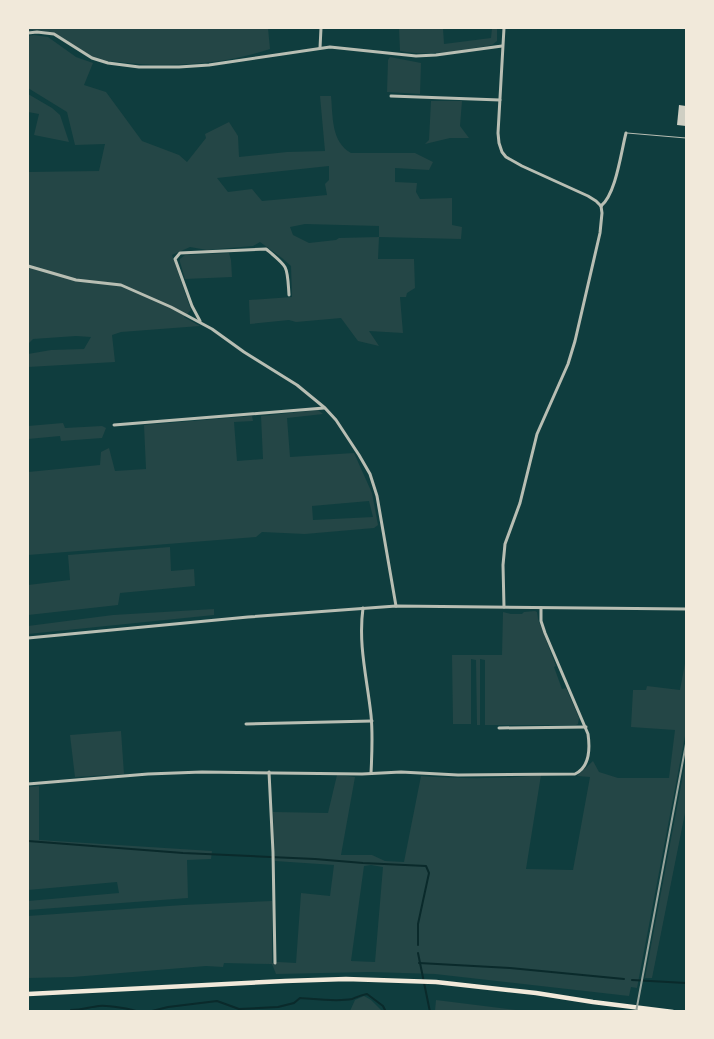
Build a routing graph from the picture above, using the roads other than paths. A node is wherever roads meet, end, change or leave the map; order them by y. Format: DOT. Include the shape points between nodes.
graph roads {
  1 [pos="320,28"];
  2 [pos="504,28"];
  3 [pos="28,34"];
  4 [pos="502,46"];
  5 [pos="320,48"];
  6 [pos="392,96"];
  7 [pos="500,100"];
  8 [pos="626,133"];
  9 [pos="686,138"];
  10 [pos="601,206"];
  11 [pos="28,266"];
  12 [pos="289,295"];
  13 [pos="201,322"];
  14 [pos="325,408"];
  15 [pos="114,425"];
  16 [pos="396,606"];
  17 [pos="504,607"];
  18 [pos="363,608"];
  19 [pos="541,608"];
  20 [pos="686,609"];
  21 [pos="28,638"];
  22 [pos="372,721"];
  23 [pos="246,724"];
  24 [pos="586,727"];
  25 [pos="498,728"];
  26 [pos="269,772"];
  27 [pos="371,773"];
  28 [pos="28,784"];
  29 [pos="275,963"];
  30 [pos="28,994"];
  31 [pos="673,1012"];
  1 -- 5 [label="street"];
  2 -- 4 [label="street"];
  3 -- 5 [label="street" via="54,34 92,58 139,67 209,64"];
  4 -- 5 [label="street" via="436,56"];
  4 -- 7 [label="street"];
  6 -- 7 [label="street"];
  7 -- 10 [label="street" via="499,143 506,157 588,196"];
  8 -- 9 [label="lane"];
  8 -- 10 [label="street" via="612,188"];
  10 -- 17 [label="street" via="600,233 575,340 568,364 537,434 520,503 505,544"];
  11 -- 13 [label="street" via="76,280 122,285"];
  12 -- 13 [label="street" via="287,270 266,249 180,253 175,259"];
  13 -- 14 [label="street" via="297,385"];
  14 -- 15 [label="street"];
  14 -- 16 [label="street" via="359,455 374,484"];
  16 -- 17 [label="street"];
  16 -- 18 [label="street"];
  17 -- 19 [label="street"];
  18 -- 21 [label="street"];
  18 -- 22 [label="street" via="360,634"];
  19 -- 20 [label="street"];
  19 -- 24 [label="street" via="545,632"];
  22 -- 23 [label="street"];
  22 -- 27 [label="street"];
  24 -- 25 [label="street"];
  24 -- 27 [label="street" via="587,761 575,774"];
  26 -- 27 [label="street"];
  26 -- 28 [label="street" via="160,773"];
  26 -- 29 [label="street"];
  30 -- 31 [label="main road" via="285,981 411,981 536,993"];
}
